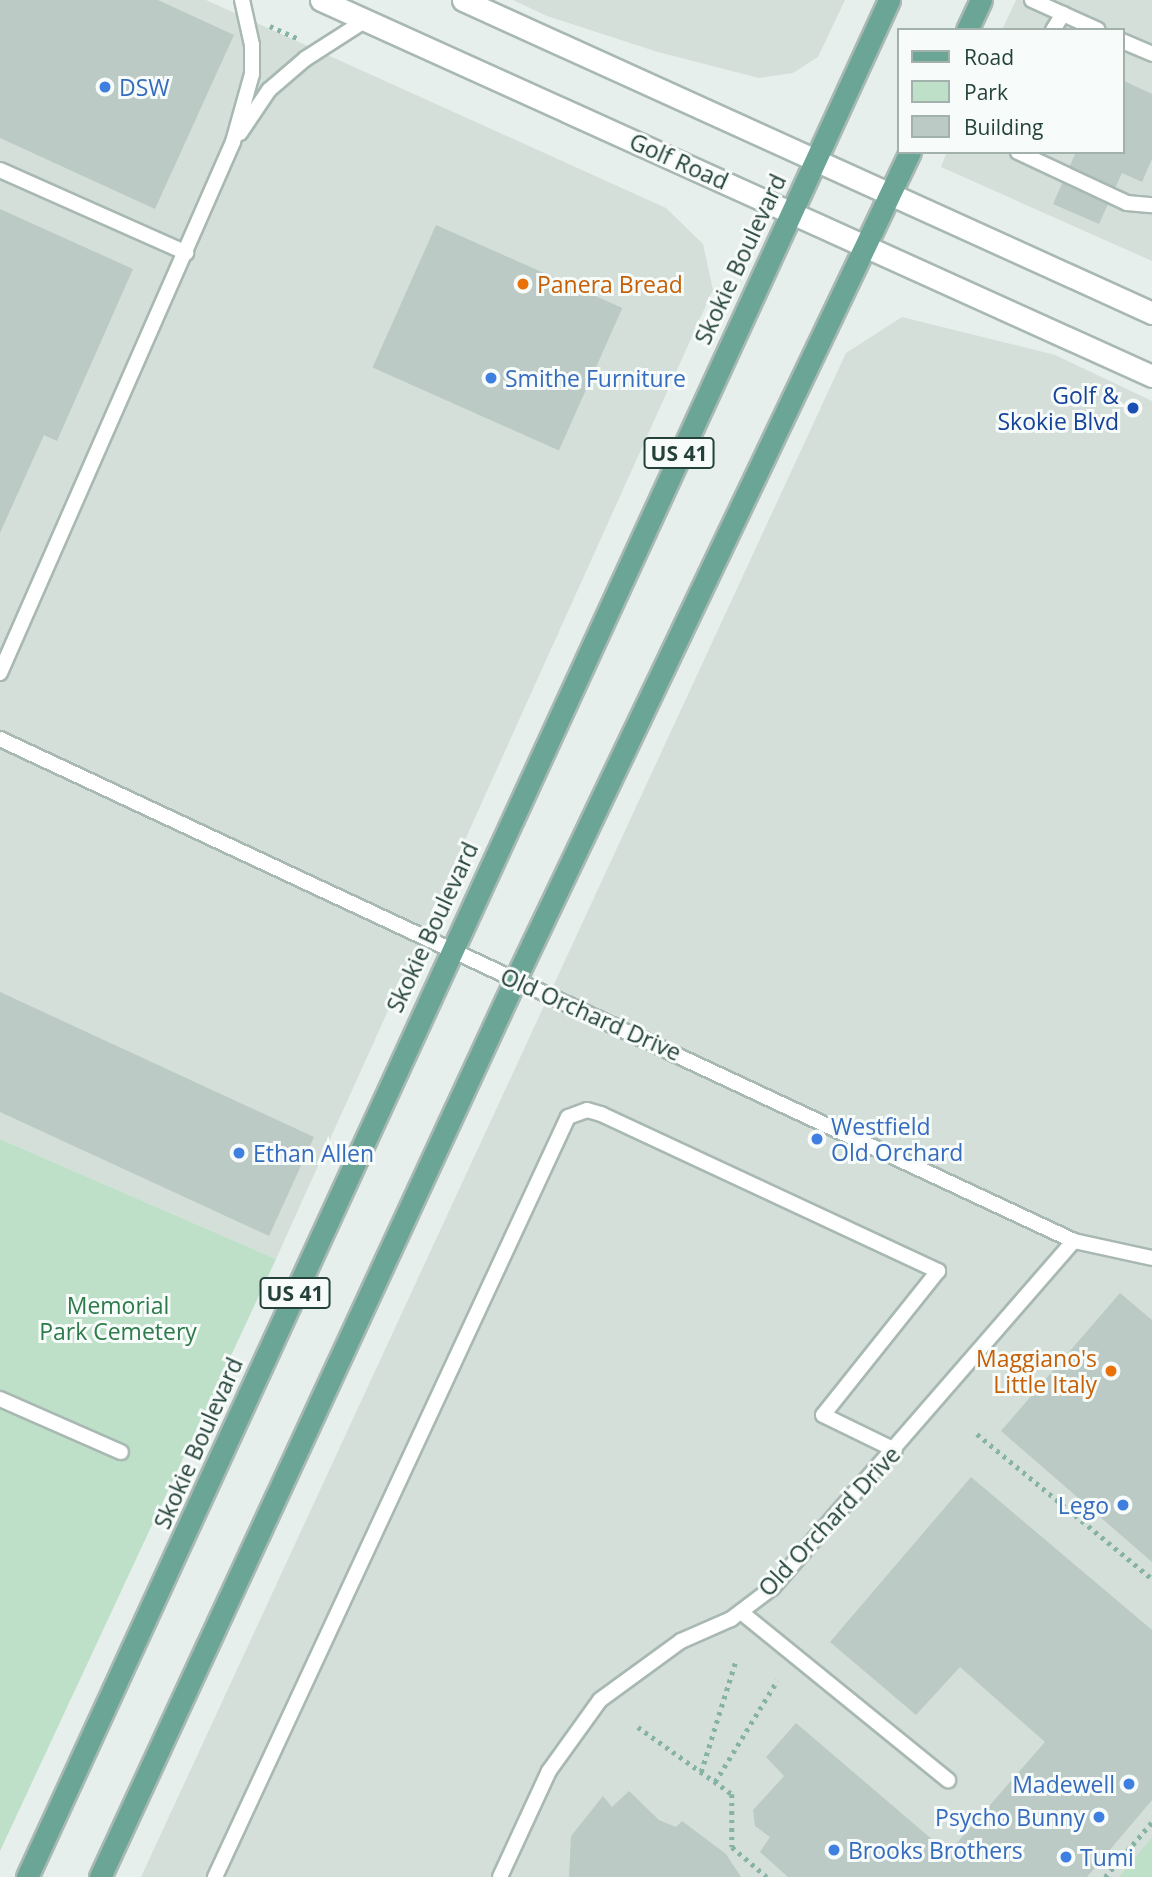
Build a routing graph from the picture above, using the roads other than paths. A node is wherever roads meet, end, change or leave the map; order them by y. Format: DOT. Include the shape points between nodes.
graph roads {
  1 [pos="242,0"];
  2 [pos="321,0"];
  3 [pos="463,0"];
  4 [pos="889,0"];
  5 [pos="981,0"];
  6 [pos="1032,0"];
  7 [pos="1063,14"];
  8 [pos="366,20"];
  9 [pos="968,28"];
  10 [pos="1054,28"];
  11 [pos="1094,28"];
  12 [pos="1124,42"];
  13 [pos="1152,54"];
  14 [pos="233,142"];
  15 [pos="909,154"];
  16 [pos="1022,154"];
  17 [pos="816,157"];
  18 [pos="0,170"];
  19 [pos="891,192"];
  20 [pos="1152,205"];
  21 [pos="791,211"];
  22 [pos="866,245"];
  23 [pos="186,253"];
  24 [pos="1152,313"];
  25 [pos="1152,376"];
  26 [pos="0,673"];
  27 [pos="0,739"];
  28 [pos="450,950"];
  29 [pos="515,980"];
  30 [pos="1074,1241"];
  31 [pos="1152,1258"];
  32 [pos="0,1399"];
  33 [pos="895,1450"];
  34 [pos="121,1452"];
  35 [pos="741,1612"];
  36 [pos="948,1780"];
  37 [pos="27,1877"];
  38 [pos="100,1877"];
  39 [pos="215,1877"];
  40 [pos="500,1877"];
  1 -- 14 [label="lane" via="252,45 252,74"];
  2 -- 8 [label="main road, Golf Road"];
  3 -- 17 [label="main road"];
  4 -- 17 [label="main road, Skokie Boulevard / US 41"];
  5 -- 9 [label="main road"];
  6 -- 7 [label="lane"];
  7 -- 10 [label="lane"];
  7 -- 11 [label="lane"];
  8 -- 14 [label="lane" via="305,59 269,90"];
  8 -- 21 [label="main road, Golf Road"];
  12 -- 13 [label="lane"];
  14 -- 23 [label="lane"];
  15 -- 19 [label="main road, US 41"];
  16 -- 20 [label="lane" via="1127,203"];
  17 -- 19 [label="main road"];
  17 -- 21 [label="main road, Skokie Boulevard / US 41"];
  18 -- 23 [label="lane"];
  19 -- 22 [label="main road, US 41"];
  19 -- 24 [label="main road"];
  21 -- 22 [label="main road, Golf Road"];
  21 -- 28 [label="main road, Skokie Boulevard / US 41"];
  22 -- 25 [label="main road, Golf Road"];
  22 -- 29 [label="main road, US 41"];
  23 -- 26 [label="lane"];
  27 -- 28 [label="lane, Old Orchard Drive"];
  28 -- 29 [label="lane, Old Orchard Drive"];
  28 -- 37 [label="main road, Skokie Boulevard / US 41"];
  29 -- 30 [label="lane, Old Orchard Drive" via="852,1133"];
  29 -- 38 [label="main road, US 41"];
  30 -- 31 [label="lane, Old Orchard Drive"];
  30 -- 33 [label="lane, Old Orchard Drive"];
  32 -- 34 [label="lane"];
  33 -- 35 [label="lane, Old Orchard Drive" via="772,1588"];
  33 -- 39 [label="lane" via="823,1415 938,1271 601,1114 587,1110 568,1118"];
  35 -- 36 [label="lane"];
  35 -- 40 [label="lane, Old Orchard Drive" via="681,1641 600,1700 549,1771"];
}
